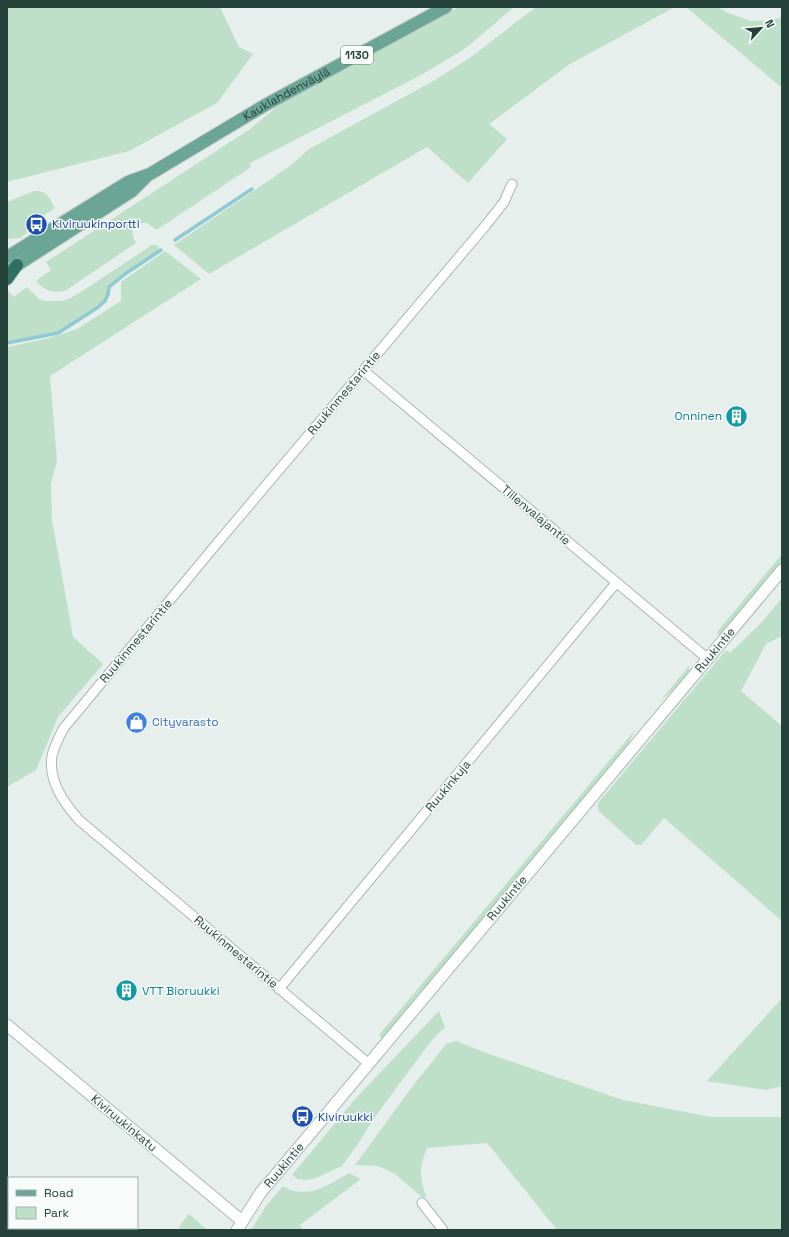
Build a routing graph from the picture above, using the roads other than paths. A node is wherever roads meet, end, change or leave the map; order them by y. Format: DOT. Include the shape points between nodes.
graph roads {
  1 [pos="446,7"];
  2 [pos="512,184"];
  3 [pos="10,264"];
  4 [pos="7,279"];
  5 [pos="364,371"];
  6 [pos="782,570"];
  7 [pos="616,583"];
  8 [pos="708,659"];
  9 [pos="279,989"];
  10 [pos="7,1025"];
  11 [pos="369,1064"];
  12 [pos="422,1204"];
  13 [pos="239,1226"];
  14 [pos="443,1230"];
  1 -- 3 [label="main road, Kauklahdenväylä / 1130" via="267,104 150,174 128,182"];
  2 -- 5 [label="street, Ruukinmestarintie" via="504,202"];
  3 -- 4 [label="highway"];
  5 -- 7 [label="street, Tiilenvalajantie"];
  5 -- 9 [label="street, Ruukinmestarintie" via="63,729 52,755 56,787 66,805 79,820"];
  6 -- 8 [label="street, Ruukintie"];
  7 -- 8 [label="street, Tiilenvalajantie"];
  7 -- 9 [label="street, Ruukinkuja"];
  8 -- 11 [label="street, Ruukintie"];
  9 -- 11 [label="street, Ruukinmestarintie"];
  10 -- 13 [label="street, Kiviruukinkatu"];
  11 -- 13 [label="street, Ruukintie" via="261,1192"];
  12 -- 14 [label="street"];
}
